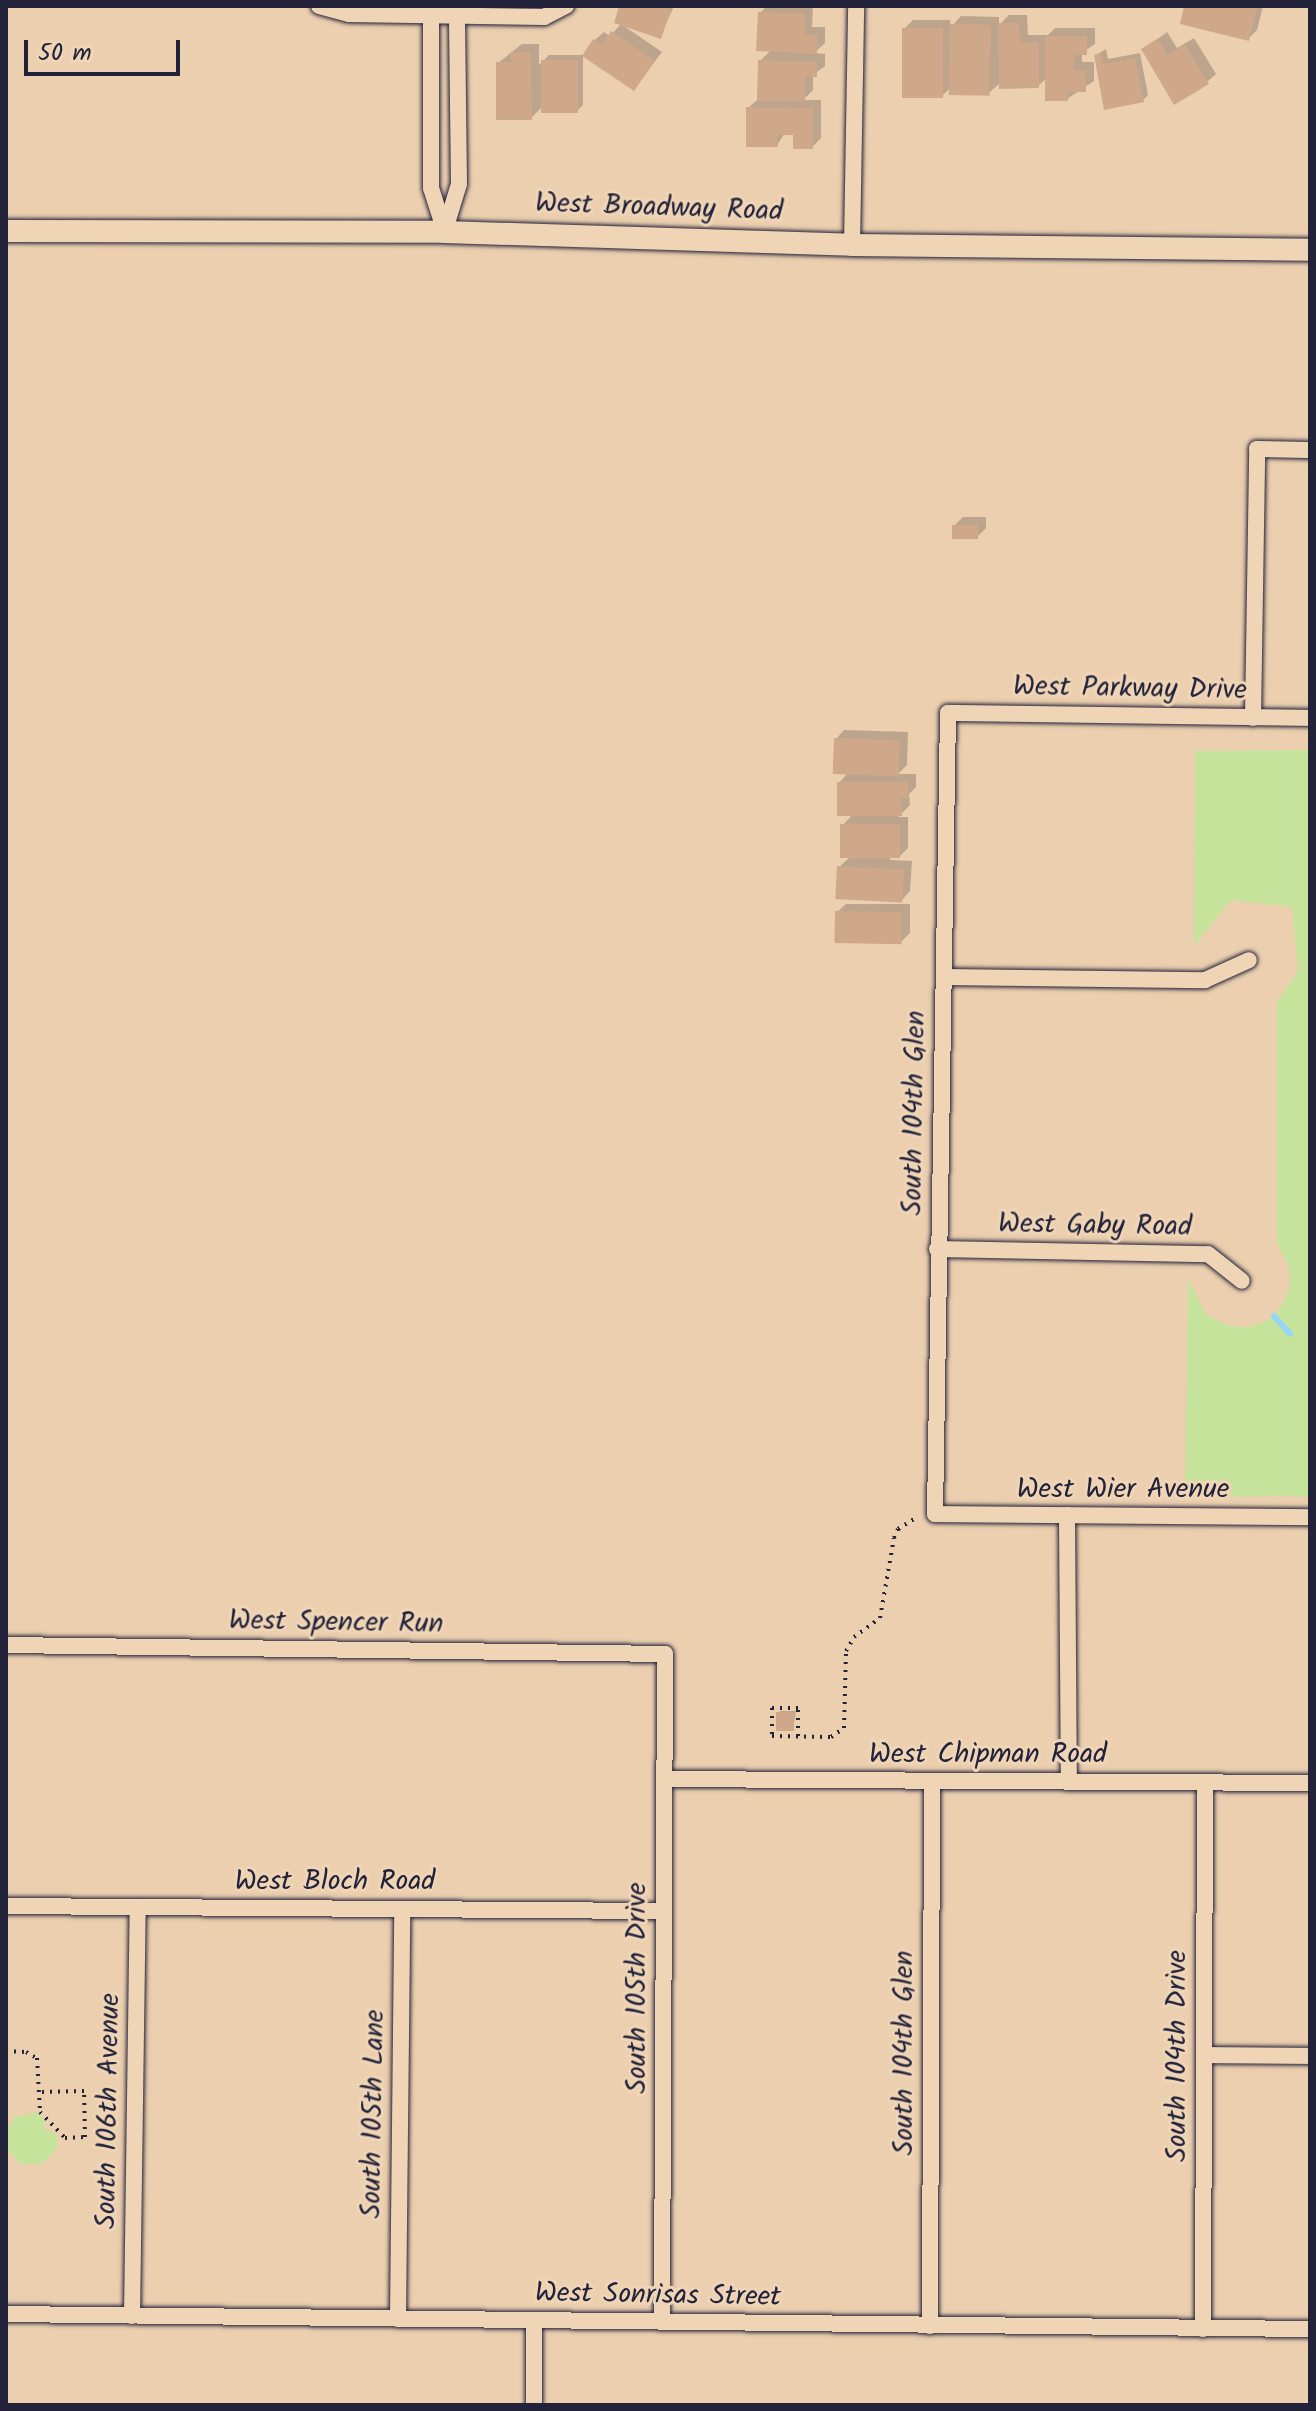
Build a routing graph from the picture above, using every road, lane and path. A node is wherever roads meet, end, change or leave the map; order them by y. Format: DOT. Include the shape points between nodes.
graph roads {
  1 [pos="856,6"];
  2 [pos="320,7"];
  3 [pos="566,7"];
  4 [pos="431,16"];
  5 [pos="457,16"];
  6 [pos="6,231"];
  7 [pos="445,232"];
  8 [pos="852,245"];
  9 [pos="1310,250"];
  10 [pos="1310,450"];
  11 [pos="948,713"];
  12 [pos="1253,718"];
  13 [pos="1310,718"];
  14 [pos="1249,960"];
  15 [pos="944,977"];
  16 [pos="937,1249"];
  17 [pos="1242,1281"];
  18 [pos="935,1514"];
  19 [pos="1067,1515"];
  20 [pos="1310,1517"];
  21 [pos="6,1645"];
  22 [pos="665,1654"];
  23 [pos="798,1736"];
  24 [pos="665,1779"];
  25 [pos="932,1781"];
  26 [pos="1069,1781"];
  27 [pos="1205,1782"];
  28 [pos="1310,1783"];
  29 [pos="6,1906"];
  30 [pos="138,1907"];
  31 [pos="402,1909"];
  32 [pos="664,1911"];
  33 [pos="6,2051"];
  34 [pos="1204,2055"];
  35 [pos="1310,2056"];
  36 [pos="40,2092"];
  37 [pos="6,2314"];
  38 [pos="132,2316"];
  39 [pos="398,2319"];
  40 [pos="534,2321"];
  41 [pos="662,2322"];
  42 [pos="930,2326"];
  43 [pos="1203,2329"];
  44 [pos="1310,2329"];
  45 [pos="534,2405"];
  1 -- 8 [label="street"];
  2 -- 4 [label="street" via="349,14"];
  3 -- 5 [label="street" via="544,17"];
  4 -- 5 [label="street"];
  4 -- 7 [label="street" via="431,188"];
  5 -- 7 [label="street" via="459,184"];
  6 -- 7 [label="main road, West Broadway Road"];
  7 -- 8 [label="main road, West Broadway Road"];
  8 -- 9 [label="main road, West Broadway Road"];
  10 -- 12 [label="street" via="1257,449"];
  11 -- 12 [label="street, West Parkway Drive"];
  11 -- 15 [label="street, South 104th Glen"];
  12 -- 13 [label="street, West Parkway Drive"];
  14 -- 15 [label="street" via="1205,980"];
  15 -- 16 [label="street, South 104th Glen"];
  16 -- 17 [label="street, West Gaby Road" via="1208,1254"];
  16 -- 18 [label="street, South 104th Glen"];
  18 -- 19 [label="street, West Wier Avenue"];
  18 -- 23 [label="path" via="921,1515 898,1529 880,1618 849,1644 844,1728 831,1737"];
  19 -- 20 [label="street, West Wier Avenue"];
  19 -- 26 [label="street"];
  21 -- 22 [label="street, West Spencer Run"];
  22 -- 24 [label="street, South 105th Drive"];
  23 -- 23 [label="path" via="772,1736 772,1708 798,1708"];
  24 -- 25 [label="street, West Chipman Road"];
  24 -- 32 [label="street, South 105th Drive"];
  25 -- 26 [label="street, West Chipman Road"];
  25 -- 42 [label="street, South 104th Glen"];
  26 -- 27 [label="street, West Chipman Road"];
  27 -- 28 [label="street, West Chipman Road"];
  27 -- 34 [label="street, South 104th Drive"];
  29 -- 30 [label="street, West Bloch Road"];
  30 -- 31 [label="street, West Bloch Road"];
  30 -- 38 [label="street, South 106th Avenue"];
  31 -- 32 [label="street, West Bloch Road"];
  31 -- 39 [label="street, South 105th Lane"];
  32 -- 41 [label="street, South 105th Drive"];
  33 -- 36 [label="path" via="37,2058"];
  34 -- 35 [label="street"];
  34 -- 43 [label="street, South 104th Drive"];
  36 -- 36 [label="path" via="40,2112 65,2138 85,2137 84,2091"];
  37 -- 38 [label="street, West Sonrisas Street"];
  38 -- 39 [label="street, West Sonrisas Street"];
  39 -- 40 [label="street, West Sonrisas Street"];
  40 -- 41 [label="street, West Sonrisas Street"];
  40 -- 45 [label="street"];
  41 -- 42 [label="street, West Sonrisas Street"];
  42 -- 43 [label="street, West Sonrisas Street"];
  43 -- 44 [label="street, West Sonrisas Street"];
}
